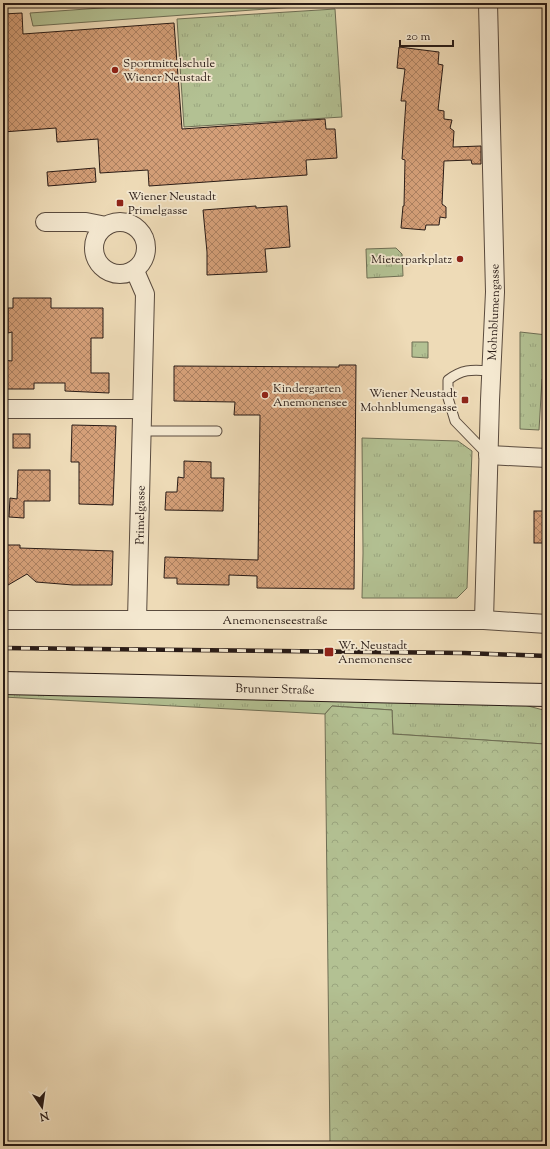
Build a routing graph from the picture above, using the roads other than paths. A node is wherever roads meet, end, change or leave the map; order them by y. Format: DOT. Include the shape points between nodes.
graph roads {
  1 [pos="488,3"];
  2 [pos="45,222"];
  3 [pos="106,226"];
  4 [pos="135,271"];
  5 [pos="492,371"];
  6 [pos="3,409"];
  7 [pos="142,409"];
  8 [pos="217,431"];
  9 [pos="142,432"];
  10 [pos="488,455"];
  11 [pos="547,458"];
  12 [pos="3,620"];
  13 [pos="137,620"];
  14 [pos="484,620"];
  15 [pos="547,624"];
  16 [pos="3,683"];
  17 [pos="547,695"];
  1 -- 5 [label="street, Mohnblumengasse" via="495,292"];
  2 -- 3 [label="street" via="86,222"];
  3 -- 4 [label="street" via="119,222 132,224 143,234 147,247 144,260"];
  3 -- 4 [label="street" via="96,236 94,250 98,263 108,272 122,275"];
  4 -- 7 [label="street, Primelgasse" via="145,294"];
  5 -- 10 [label="street, Mohnblumengasse"];
  5 -- 10 [label="lane" via="468,370 457,373 448,380 448,398 454,420"];
  6 -- 7 [label="street"];
  7 -- 9 [label="street, Primelgasse"];
  8 -- 9 [label="lane"];
  9 -- 13 [label="street, Primelgasse"];
  10 -- 11 [label="street"];
  10 -- 14 [label="street, Mohnblumengasse"];
  12 -- 13 [label="street, Anemonenseestraße"];
  13 -- 14 [label="street, Anemonenseestraße"];
  14 -- 15 [label="street, Anemonenseestraße"];
  16 -- 17 [label="main road, Brunner Straße"];
}
